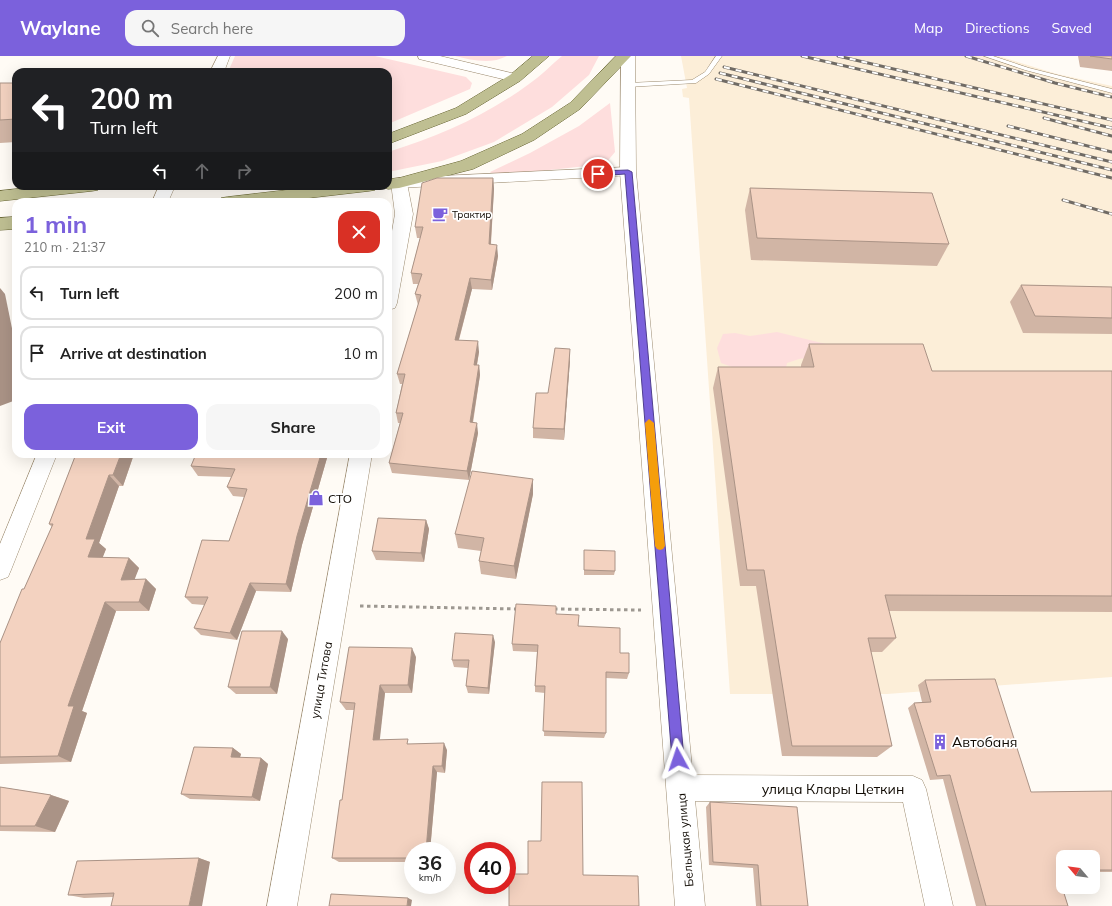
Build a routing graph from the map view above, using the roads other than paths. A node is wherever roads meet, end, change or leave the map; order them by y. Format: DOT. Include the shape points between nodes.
graph roads {
  1 [pos="224,56"];
  2 [pos="424,56"];
  3 [pos="542,56"];
  4 [pos="624,56"];
  5 [pos="628,56"];
  6 [pos="719,56"];
  7 [pos="987,56"];
  8 [pos="219,68"];
  9 [pos="515,78"];
  10 [pos="628,85"];
  11 [pos="1112,91"];
  12 [pos="392,137"];
  13 [pos="628,172"];
  14 [pos="394,183"];
  15 [pos="55,190"];
  16 [pos="334,190"];
  17 [pos="0,196"];
  18 [pos="262,198"];
  19 [pos="12,223"];
  20 [pos="0,224"];
  21 [pos="392,281"];
  22 [pos="45,458"];
  23 [pos="360,458"];
  24 [pos="0,570"];
  25 [pos="681,788"];
  26 [pos="282,906"];
  27 [pos="690,906"];
  28 [pos="939,906"];
  1 -- 8 [label="street"];
  2 -- 9 [label="street"];
  3 -- 9 [label="main road"];
  4 -- 14 [label="main road" via="575,106 528,137 467,165"];
  5 -- 10 [label="street, Бельцкая улица"];
  6 -- 10 [label="lane" via="707,73 694,82"];
  7 -- 11 [label="lane"];
  9 -- 12 [label="main road" via="461,111"];
  10 -- 13 [label="street, Бельцкая улица"];
  13 -- 14 [label="street"];
  13 -- 25 [label="street, Бельцкая улица"];
  14 -- 21 [label="street" via="404,214"];
  15 -- 17 [label="main road"];
  16 -- 18 [label="main road"];
  19 -- 20 [label="main road"];
  22 -- 24 [label="street"];
  23 -- 26 [label="street, улица Титова"];
  25 -- 27 [label="street, Бельцкая улица"];
  25 -- 28 [label="street, улица Клары Цеткин" via="913,789"];
}
